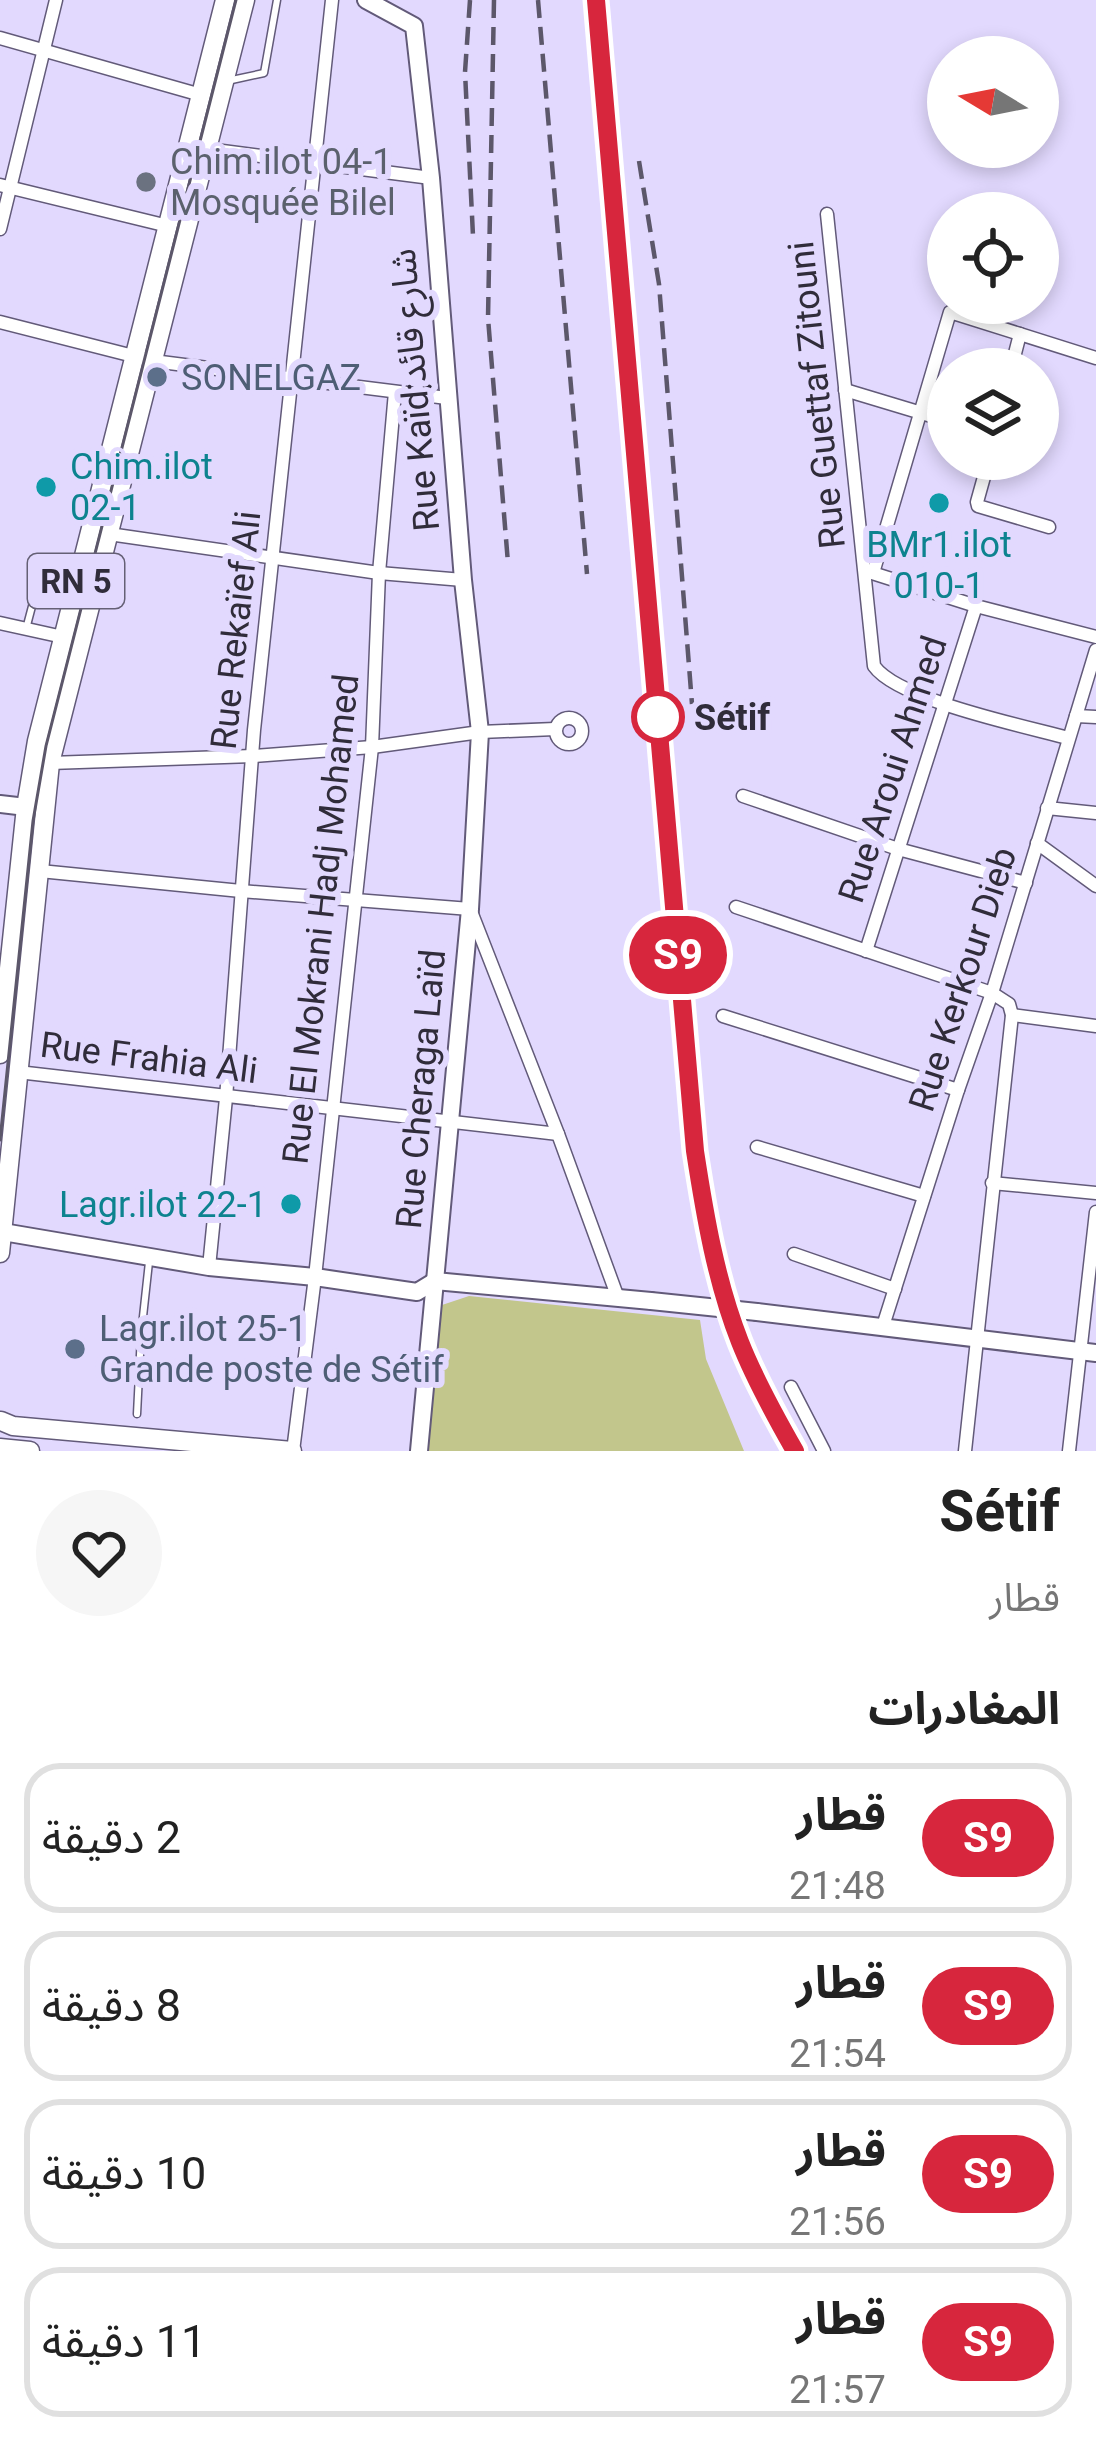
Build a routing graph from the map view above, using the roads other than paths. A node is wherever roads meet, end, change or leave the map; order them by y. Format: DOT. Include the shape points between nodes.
graph roads {
  1 [pos="56,0"];
  2 [pos="225,0"];
  3 [pos="245,0"];
  4 [pos="277,0"];
  5 [pos="332,0"];
  6 [pos="366,0"];
  7 [pos="0,38"];
  8 [pos="44,50"];
  9 [pos="224,82"];
  10 [pos="201,95"];
  11 [pos="207,149"];
  12 [pos="315,165"];
  13 [pos="431,178"];
  14 [pos="5,186"];
  15 [pos="827,214"];
  16 [pos="168,226"];
  17 [pos="0,229"];
  18 [pos="0,322"];
  19 [pos="1020,334"];
  20 [pos="1016,348"];
  21 [pos="143,358"];
  22 [pos="1096,358"];
  23 [pos="291,377"];
  24 [pos="845,390"];
  25 [pos="395,392"];
  26 [pos="447,398"];
  27 [pos="920,411"];
  28 [pos="927,414"];
  29 [pos="983,480"];
  30 [pos="1049,527"];
  31 [pos="109,533"];
  32 [pos="272,556"];
  33 [pos="869,572"];
  34 [pos="379,573"];
  35 [pos="77,578"];
  36 [pos="463,580"];
  37 [pos="976,606"];
  38 [pos="0,623"];
  39 [pos="26,629"];
  40 [pos="63,637"];
  41 [pos="1096,637"];
  42 [pos="1096,650"];
  43 [pos="945,704"];
  44 [pos="1076,716"];
  45 [pos="1096,717"];
  46 [pos="555,728"];
  47 [pos="480,732"];
  48 [pos="1068,738"];
  49 [pos="372,747"];
  50 [pos="253,756"];
  51 [pos="41,767"];
  52 [pos="743,796"];
  53 [pos="0,804"];
  54 [pos="26,807"];
  55 [pos="1047,808"];
  56 [pos="1096,813"];
  57 [pos="1037,843"];
  58 [pos="898,849"];
  59 [pos="40,871"];
  60 [pos="1025,884"];
  61 [pos="1096,886"];
  62 [pos="242,891"];
  63 [pos="356,899"];
  64 [pos="736,907"];
  65 [pos="470,909"];
  66 [pos="866,951"];
  67 [pos="992,993"];
  68 [pos="1012,1015"];
  69 [pos="723,1016"];
  70 [pos="1096,1026"];
  71 [pos="0,1054"];
  72 [pos="18,1072"];
  73 [pos="958,1090"];
  74 [pos="226,1098"];
  75 [pos="332,1108"];
  76 [pos="450,1120"];
  77 [pos="559,1134"];
  78 [pos="757,1147"];
  79 [pos="992,1184"];
  80 [pos="1096,1193"];
  81 [pos="924,1196"];
  82 [pos="1096,1212"];
  83 [pos="3,1232"];
  84 [pos="0,1253"];
  85 [pos="794,1254"];
  86 [pos="150,1257"];
  87 [pos="209,1267"];
  88 [pos="315,1277"];
  89 [pos="435,1282"];
  90 [pos="895,1288"];
  91 [pos="618,1298"];
  92 [pos="883,1326"];
  93 [pos="977,1338"];
  94 [pos="1088,1352"];
  95 [pos="791,1387"];
  96 [pos="137,1414"];
  97 [pos="0,1420"];
  98 [pos="0,1446"];
  99 [pos="31,1451"];
  100 [pos="292,1451"];
  101 [pos="419,1451"];
  102 [pos="824,1451"];
  103 [pos="965,1451"];
  104 [pos="1069,1451"];
  1 -- 8 [label="street"];
  2 -- 10 [label="main road, RN 5"];
  3 -- 9 [label="main road, RN 5"];
  4 -- 9 [label="lane" via="264,73"];
  5 -- 12 [label="street, Rue Rekaïef Ali"];
  6 -- 13 [label="street, Rue Kaïd;شارع قائد" via="414,26"];
  7 -- 8 [label="street"];
  8 -- 10 [label="street"];
  8 -- 14 [label="street"];
  9 -- 11 [label="main road, RN 5"];
  10 -- 16 [label="main road, RN 5"];
  11 -- 12 [label="street"];
  11 -- 21 [label="main road, RN 5"];
  12 -- 13 [label="street"];
  12 -- 23 [label="street, Rue Rekaïef Ali"];
  13 -- 26 [label="street, Rue Kaïd;شارع قائد"];
  14 -- 16 [label="street"];
  14 -- 17 [label="street"];
  15 -- 24 [label="street, Rue Guettaf Zitouni"];
  16 -- 21 [label="main road, RN 5"];
  18 -- 21 [label="street"];
  19 -- 20 [label="street"];
  19 -- 22 [label="street"];
  19 -- 27 [label="street" via="950,312"];
  21 -- 23 [label="street"];
  21 -- 31 [label="main road, RN 5"];
  21 -- 35 [label="main road, RN 5"];
  23 -- 25 [label="street"];
  23 -- 32 [label="street, Rue Rekaïef Ali"];
  24 -- 27 [label="street"];
  24 -- 33 [label="street, Rue Guettaf Zitouni"];
  25 -- 26 [label="street"];
  25 -- 34 [label="street, Rue El Mokrani Hadj Mohamed"];
  26 -- 36 [label="street, Rue Kaïd;شارع قائد"];
  27 -- 28 [label="street"];
  27 -- 33 [label="street"];
  29 -- 30 [label="street" via="978,506"];
  31 -- 32 [label="street"];
  31 -- 51 [label="main road, RN 5"];
  32 -- 34 [label="street"];
  32 -- 50 [label="street, Rue Rekaïef Ali"];
  33 -- 37 [label="street"];
  33 -- 43 [label="street, Rue Guettaf Zitouni" via="874,666 882,678"];
  34 -- 36 [label="street"];
  34 -- 49 [label="street, Rue El Mokrani Hadj Mohamed"];
  35 -- 39 [label="lane" via="35,595"];
  35 -- 40 [label="main road, RN 5"];
  36 -- 47 [label="street, Rue Kaïd;شارع قائد"];
  37 -- 41 [label="street"];
  37 -- 43 [label="street, Rue Aroui Ahmed"];
  38 -- 39 [label="street"];
  39 -- 40 [label="street"];
  40 -- 51 [label="main road, RN 5" via="37,741"];
  42 -- 44 [label="street, Rue Kerkour Dieb"];
  43 -- 48 [label="street"];
  43 -- 58 [label="street, Rue Aroui Ahmed"];
  44 -- 45 [label="street"];
  44 -- 48 [label="street, Rue Kerkour Dieb"];
  46 -- 47 [label="street"];
  47 -- 49 [label="street"];
  47 -- 65 [label="street, Rue Cheraga Laïd"];
  48 -- 55 [label="street, Rue Kerkour Dieb"];
  49 -- 50 [label="street"];
  49 -- 63 [label="street, Rue El Mokrani Hadj Mohamed"];
  50 -- 51 [label="street"];
  50 -- 62 [label="street, Rue Rekaïef Ali"];
  51 -- 54 [label="main road, RN 5"];
  51 -- 59 [label="main road, RN 5"];
  52 -- 58 [label="street"];
  53 -- 54 [label="street"];
  54 -- 71 [label="main road, RN 5"];
  55 -- 56 [label="street"];
  55 -- 57 [label="street, Rue Kerkour Dieb"];
  57 -- 60 [label="street, Rue Kerkour Dieb"];
  57 -- 61 [label="street"];
  58 -- 60 [label="street"];
  58 -- 66 [label="street, Rue Aroui Ahmed"];
  59 -- 62 [label="street"];
  59 -- 72 [label="main road, RN 5"];
  60 -- 67 [label="street, Rue Kerkour Dieb"];
  62 -- 63 [label="street"];
  62 -- 74 [label="street, Rue Rekaïef Ali"];
  63 -- 65 [label="street"];
  63 -- 75 [label="street, Rue El Mokrani Hadj Mohamed"];
  64 -- 66 [label="street"];
  65 -- 76 [label="street, Rue Cheraga Laïd"];
  65 -- 77 [label="street"];
  66 -- 67 [label="street"];
  67 -- 68 [label="street"];
  67 -- 73 [label="street, Rue Kerkour Dieb"];
  68 -- 70 [label="street"];
  68 -- 79 [label="street"];
  69 -- 73 [label="street"];
  72 -- 74 [label="street, Rue Frahia Ali"];
  72 -- 83 [label="main road, RN 5"];
  73 -- 81 [label="street, Rue Kerkour Dieb"];
  74 -- 75 [label="street, Rue Frahia Ali"];
  74 -- 87 [label="street, Rue Rekaïef Ali"];
  75 -- 76 [label="street, Rue Frahia Ali"];
  75 -- 88 [label="street, Rue El Mokrani Hadj Mohamed"];
  76 -- 77 [label="street, Rue Frahia Ali"];
  76 -- 89 [label="street, Rue Cheraga Laïd"];
  77 -- 91 [label="street"];
  78 -- 81 [label="street"];
  79 -- 80 [label="street"];
  79 -- 93 [label="street"];
  81 -- 90 [label="street, Rue Kerkour Dieb"];
  82 -- 94 [label="street"];
  83 -- 84 [label="main road, RN 5"];
  83 -- 86 [label="street"];
  85 -- 90 [label="street"];
  86 -- 87 [label="street"];
  86 -- 96 [label="lane"];
  87 -- 88 [label="street"];
  88 -- 89 [label="street" via="417,1292"];
  88 -- 100 [label="street, Rue El Mokrani Hadj Mohamed"];
  89 -- 91 [label="street"];
  89 -- 101 [label="street, Rue Cheraga Laïd"];
  90 -- 92 [label="street, Rue Kerkour Dieb"];
  91 -- 92 [label="street, bridge"];
  92 -- 93 [label="street"];
  93 -- 94 [label="street"];
  93 -- 103 [label="street"];
  94 -- 104 [label="street"];
  95 -- 102 [label="street"];
  97 -- 98 [label="main road"];
  97 -- 100 [label="main road"];
  98 -- 99 [label="main road"];
}
